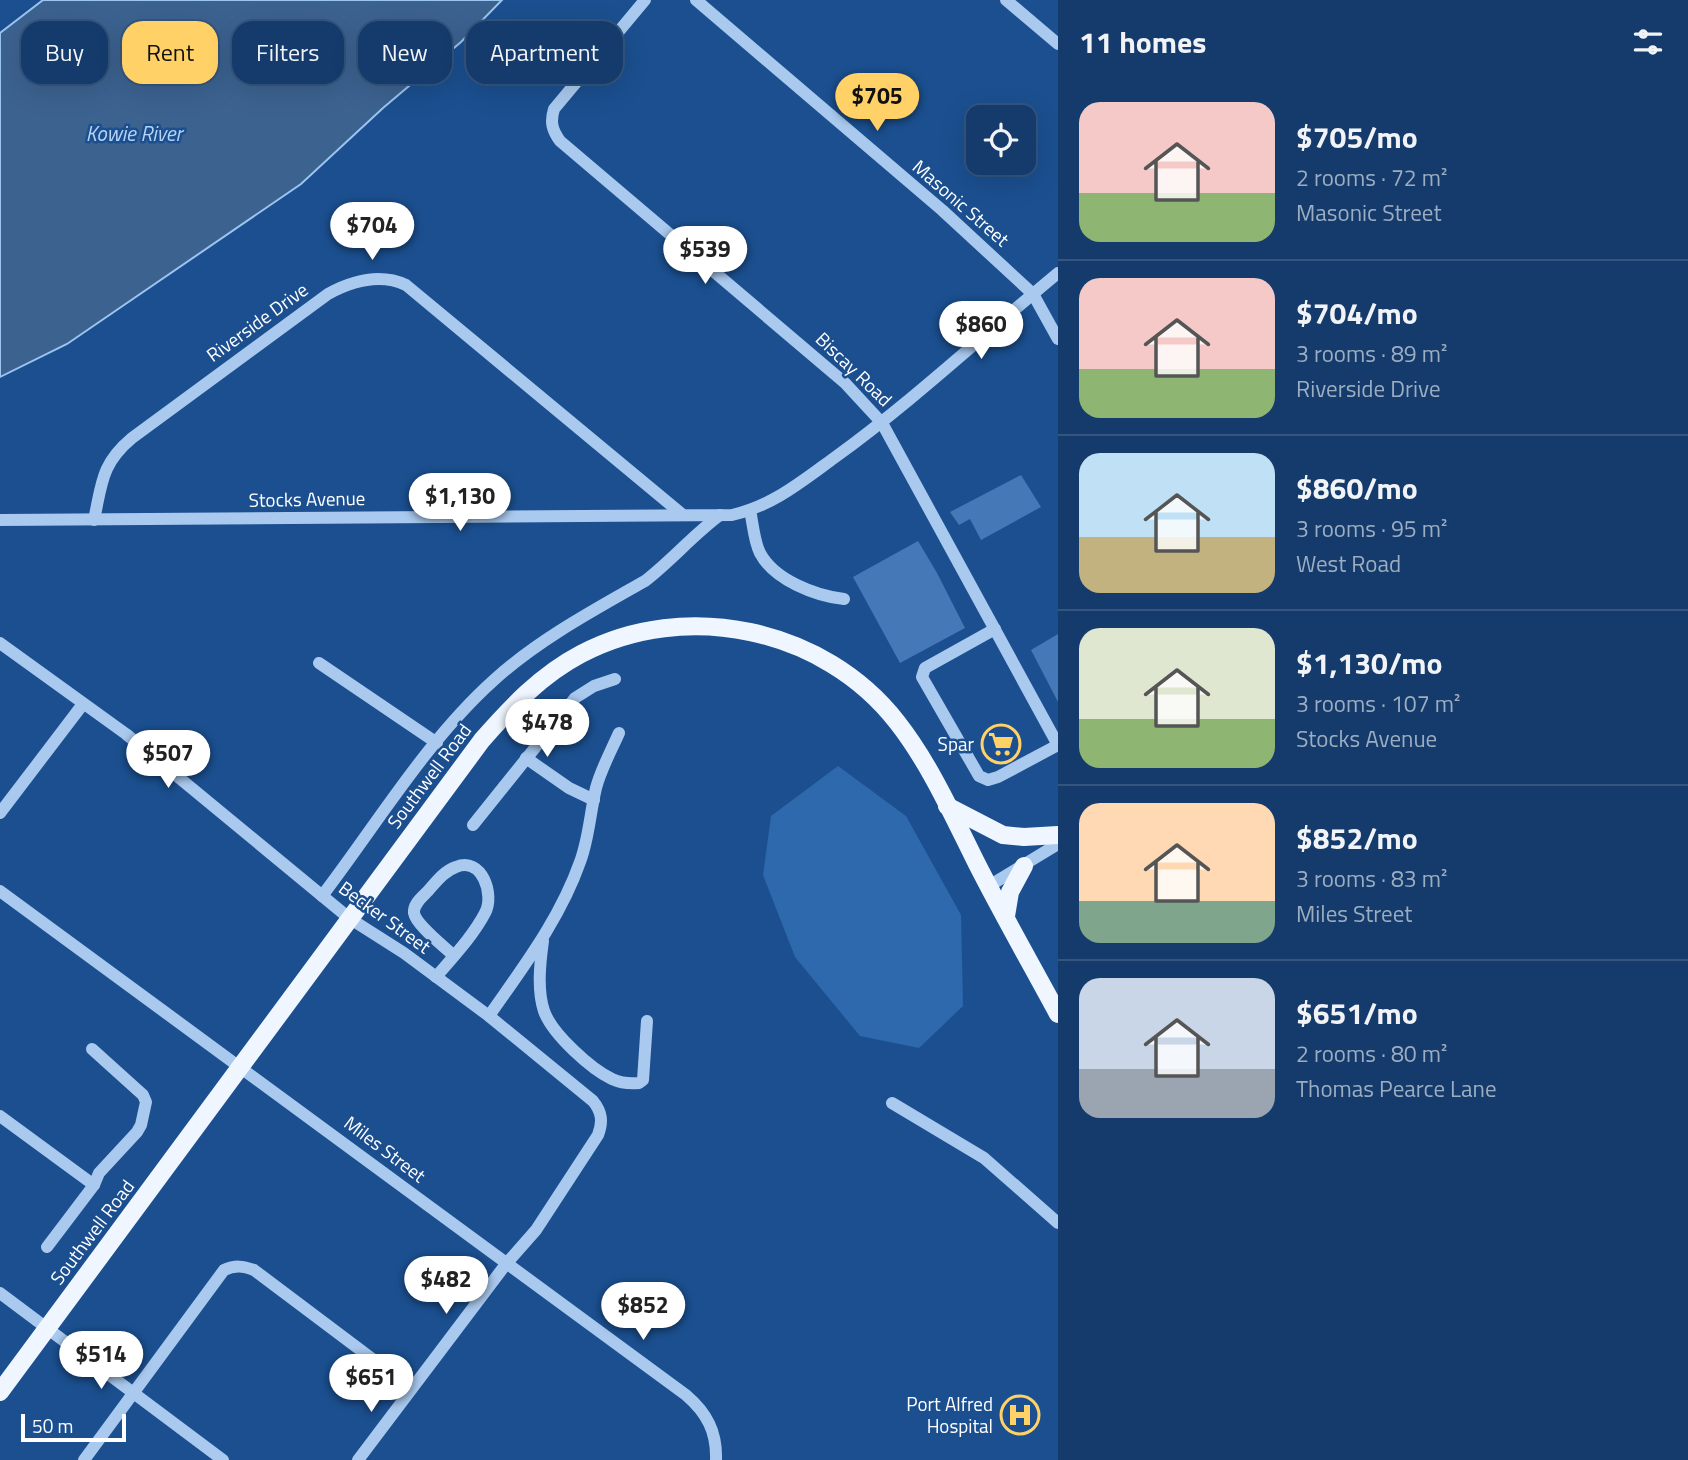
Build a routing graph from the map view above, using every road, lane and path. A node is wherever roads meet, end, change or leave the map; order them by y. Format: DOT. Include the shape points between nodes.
graph roads {
  1 [pos="645,0"];
  2 [pos="696,0"];
  3 [pos="1006,0"];
  4 [pos="1058,44"];
  5 [pos="1058,273"];
  6 [pos="1033,293"];
  7 [pos="1058,339"];
  8 [pos="882,423"];
  9 [pos="750,510"];
  10 [pos="683,515"];
  11 [pos="720,515"];
  12 [pos="0,520"];
  13 [pos="94,520"];
  14 [pos="844,599"];
  15 [pos="995,629"];
  16 [pos="0,643"];
  17 [pos="319,663"];
  18 [pos="615,679"];
  19 [pos="83,704"];
  20 [pos="619,733"];
  21 [pos="437,743"];
  22 [pos="1058,745"];
  23 [pos="526,758"];
  24 [pos="594,800"];
  25 [pos="947,806"];
  26 [pos="0,813"];
  27 [pos="473,825"];
  28 [pos="1058,835"];
  29 [pos="1058,844"];
  30 [pos="1024,866"];
  31 [pos="989,886"];
  32 [pos="0,891"];
  33 [pos="322,896"];
  34 [pos="1006,916"];
  35 [pos="349,918"];
  36 [pos="543,937"];
  37 [pos="454,956"];
  38 [pos="436,977"];
  39 [pos="1058,1014"];
  40 [pos="489,1016"];
  41 [pos="647,1021"];
  42 [pos="92,1049"];
  43 [pos="240,1067"];
  44 [pos="892,1103"];
  45 [pos="0,1116"];
  46 [pos="94,1185"];
  47 [pos="1058,1223"];
  48 [pos="47,1247"];
  49 [pos="506,1264"];
  50 [pos="0,1293"];
  51 [pos="48,1328"];
  52 [pos="411,1388"];
  53 [pos="0,1392"];
  54 [pos="133,1394"];
  55 [pos="84,1460"];
  56 [pos="223,1460"];
  57 [pos="358,1460"];
  58 [pos="716,1460"];
  1 -- 8 [label="street, Biscay Road" via="554,109 553,131 845,383"];
  2 -- 6 [label="street, Masonic Street"];
  3 -- 4 [label="street"];
  5 -- 6 [label="street, Stocks Avenue"];
  6 -- 7 [label="street, Masonic Street"];
  6 -- 8 [label="street, Stocks Avenue"];
  8 -- 9 [label="street, Stocks Avenue" via="780,498"];
  8 -- 15 [label="street, Biscay Road"];
  9 -- 11 [label="street, Stocks Avenue"];
  9 -- 14 [label="street" via="765,561 808,591"];
  10 -- 11 [label="street, Stocks Avenue"];
  10 -- 13 [label="street, Stocks Avenue"];
  10 -- 13 [label="street, Riverside Drive" via="406,285 385,279 355,282 328,295 132,438 106,466"];
  11 -- 21 [label="street, Southwell Road" via="645,581 505,671"];
  12 -- 13 [label="street, Stocks Avenue"];
  15 -- 22 [label="street, Biscay Road"];
  15 -- 22 [label="street" via="925,668 922,677 979,776 988,780 998,777"];
  16 -- 19 [label="street, Becker Street"];
  17 -- 21 [label="street"];
  18 -- 23 [label="street" via="575,698"];
  19 -- 26 [label="street"];
  19 -- 33 [label="street, Becker Street" via="126,734"];
  20 -- 24 [label="street"];
  21 -- 33 [label="street, Southwell Road"];
  23 -- 24 [label="street"];
  23 -- 27 [label="street"];
  24 -- 36 [label="street" via="580,863"];
  25 -- 28 [label="main road" via="1003,835"];
  25 -- 31 [label="main road, Southwell Road"];
  25 -- 35 [label="main road, Southwell Road" via="895,719 864,687 828,661 783,640 740,630 679,625 641,631 581,654 508,710"];
  29 -- 30 [label="street"];
  30 -- 31 [label="street"];
  30 -- 34 [label="main road" via="1010,892"];
  31 -- 34 [label="main road, Southwell Road"];
  32 -- 43 [label="street, Miles Street"];
  33 -- 35 [label="street, Becker Street"];
  34 -- 39 [label="main road, Southwell Road"];
  35 -- 38 [label="street, Becker Street"];
  35 -- 43 [label="main road, Southwell Road"];
  36 -- 40 [label="street"];
  36 -- 41 [label="street" via="540,995 544,1012 573,1050 610,1078 639,1083 643,1080"];
  37 -- 37 [label="street" via="489,902 486,881 475,869 463,865 440,877 414,910 418,920"];
  37 -- 38 [label="street"];
  38 -- 40 [label="street, Becker Street"];
  40 -- 49 [label="street, Becker Street" via="593,1101 601,1119 598,1135 536,1230"];
  42 -- 46 [label="street" via="136,1087 146,1102 137,1132 99,1173"];
  43 -- 49 [label="street, Miles Street"];
  43 -- 51 [label="main road, Southwell Road"];
  44 -- 47 [label="street" via="984,1158"];
  45 -- 46 [label="street"];
  46 -- 48 [label="street"];
  49 -- 52 [label="street, Becker Street"];
  49 -- 58 [label="street, Miles Street" via="696,1404 715,1434"];
  50 -- 51 [label="street"];
  51 -- 53 [label="main road, Southwell Road"];
  51 -- 54 [label="street"];
  52 -- 54 [label="street" via="254,1270 238,1265 223,1270"];
  52 -- 57 [label="street, Becker Street"];
  54 -- 55 [label="street"];
  54 -- 56 [label="street"];
}
